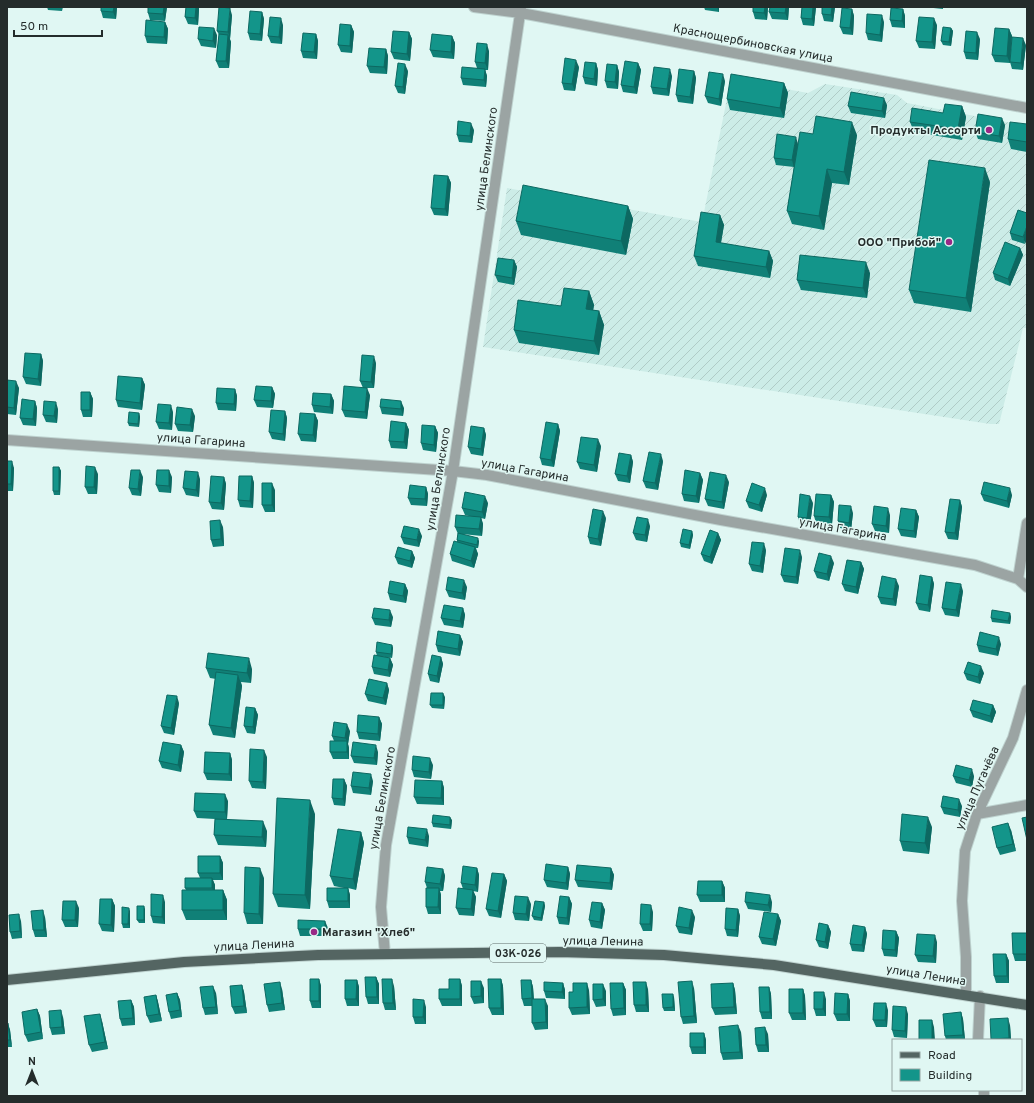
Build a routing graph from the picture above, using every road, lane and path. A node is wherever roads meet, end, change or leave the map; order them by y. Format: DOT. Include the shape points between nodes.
graph roads {
  1 [pos="474,7"];
  2 [pos="521,10"];
  3 [pos="1027,108"];
  4 [pos="7,440"];
  5 [pos="453,471"];
  6 [pos="1027,523"];
  7 [pos="1018,579"];
  8 [pos="1027,587"];
  9 [pos="1027,690"];
  10 [pos="1027,805"];
  11 [pos="977,814"];
  12 [pos="386,954"];
  13 [pos="7,980"];
  14 [pos="966,994"];
  15 [pos="980,996"];
  16 [pos="1027,1005"];
  17 [pos="978,1039"];
  1 -- 2 [label="street, Краснощербиновская улица"];
  2 -- 3 [label="street, Краснощербиновская улица"];
  2 -- 5 [label="street, улица Белинского"];
  4 -- 5 [label="street, улица Гагарина"];
  5 -- 7 [label="street, улица Гагарина" via="487,475 975,565"];
  5 -- 12 [label="street, улица Белинского" via="386,846 380,907"];
  6 -- 7 [label="street"];
  7 -- 8 [label="street, улица Гагарина"];
  9 -- 11 [label="street, улица Пугачёва" via="1013,738"];
  10 -- 11 [label="street"];
  11 -- 14 [label="street, улица Пугачёва" via="965,851 962,901"];
  12 -- 13 [label="main road, улица Ленина / 03К-026" via="184,962"];
  12 -- 14 [label="main road, улица Ленина / 03К-026" via="559,952 664,955 774,965"];
  14 -- 15 [label="main road, улица Ленина / 03К-026"];
  15 -- 16 [label="main road, улица Ленина / 03К-026"];
  15 -- 17 [label="street"];
}
